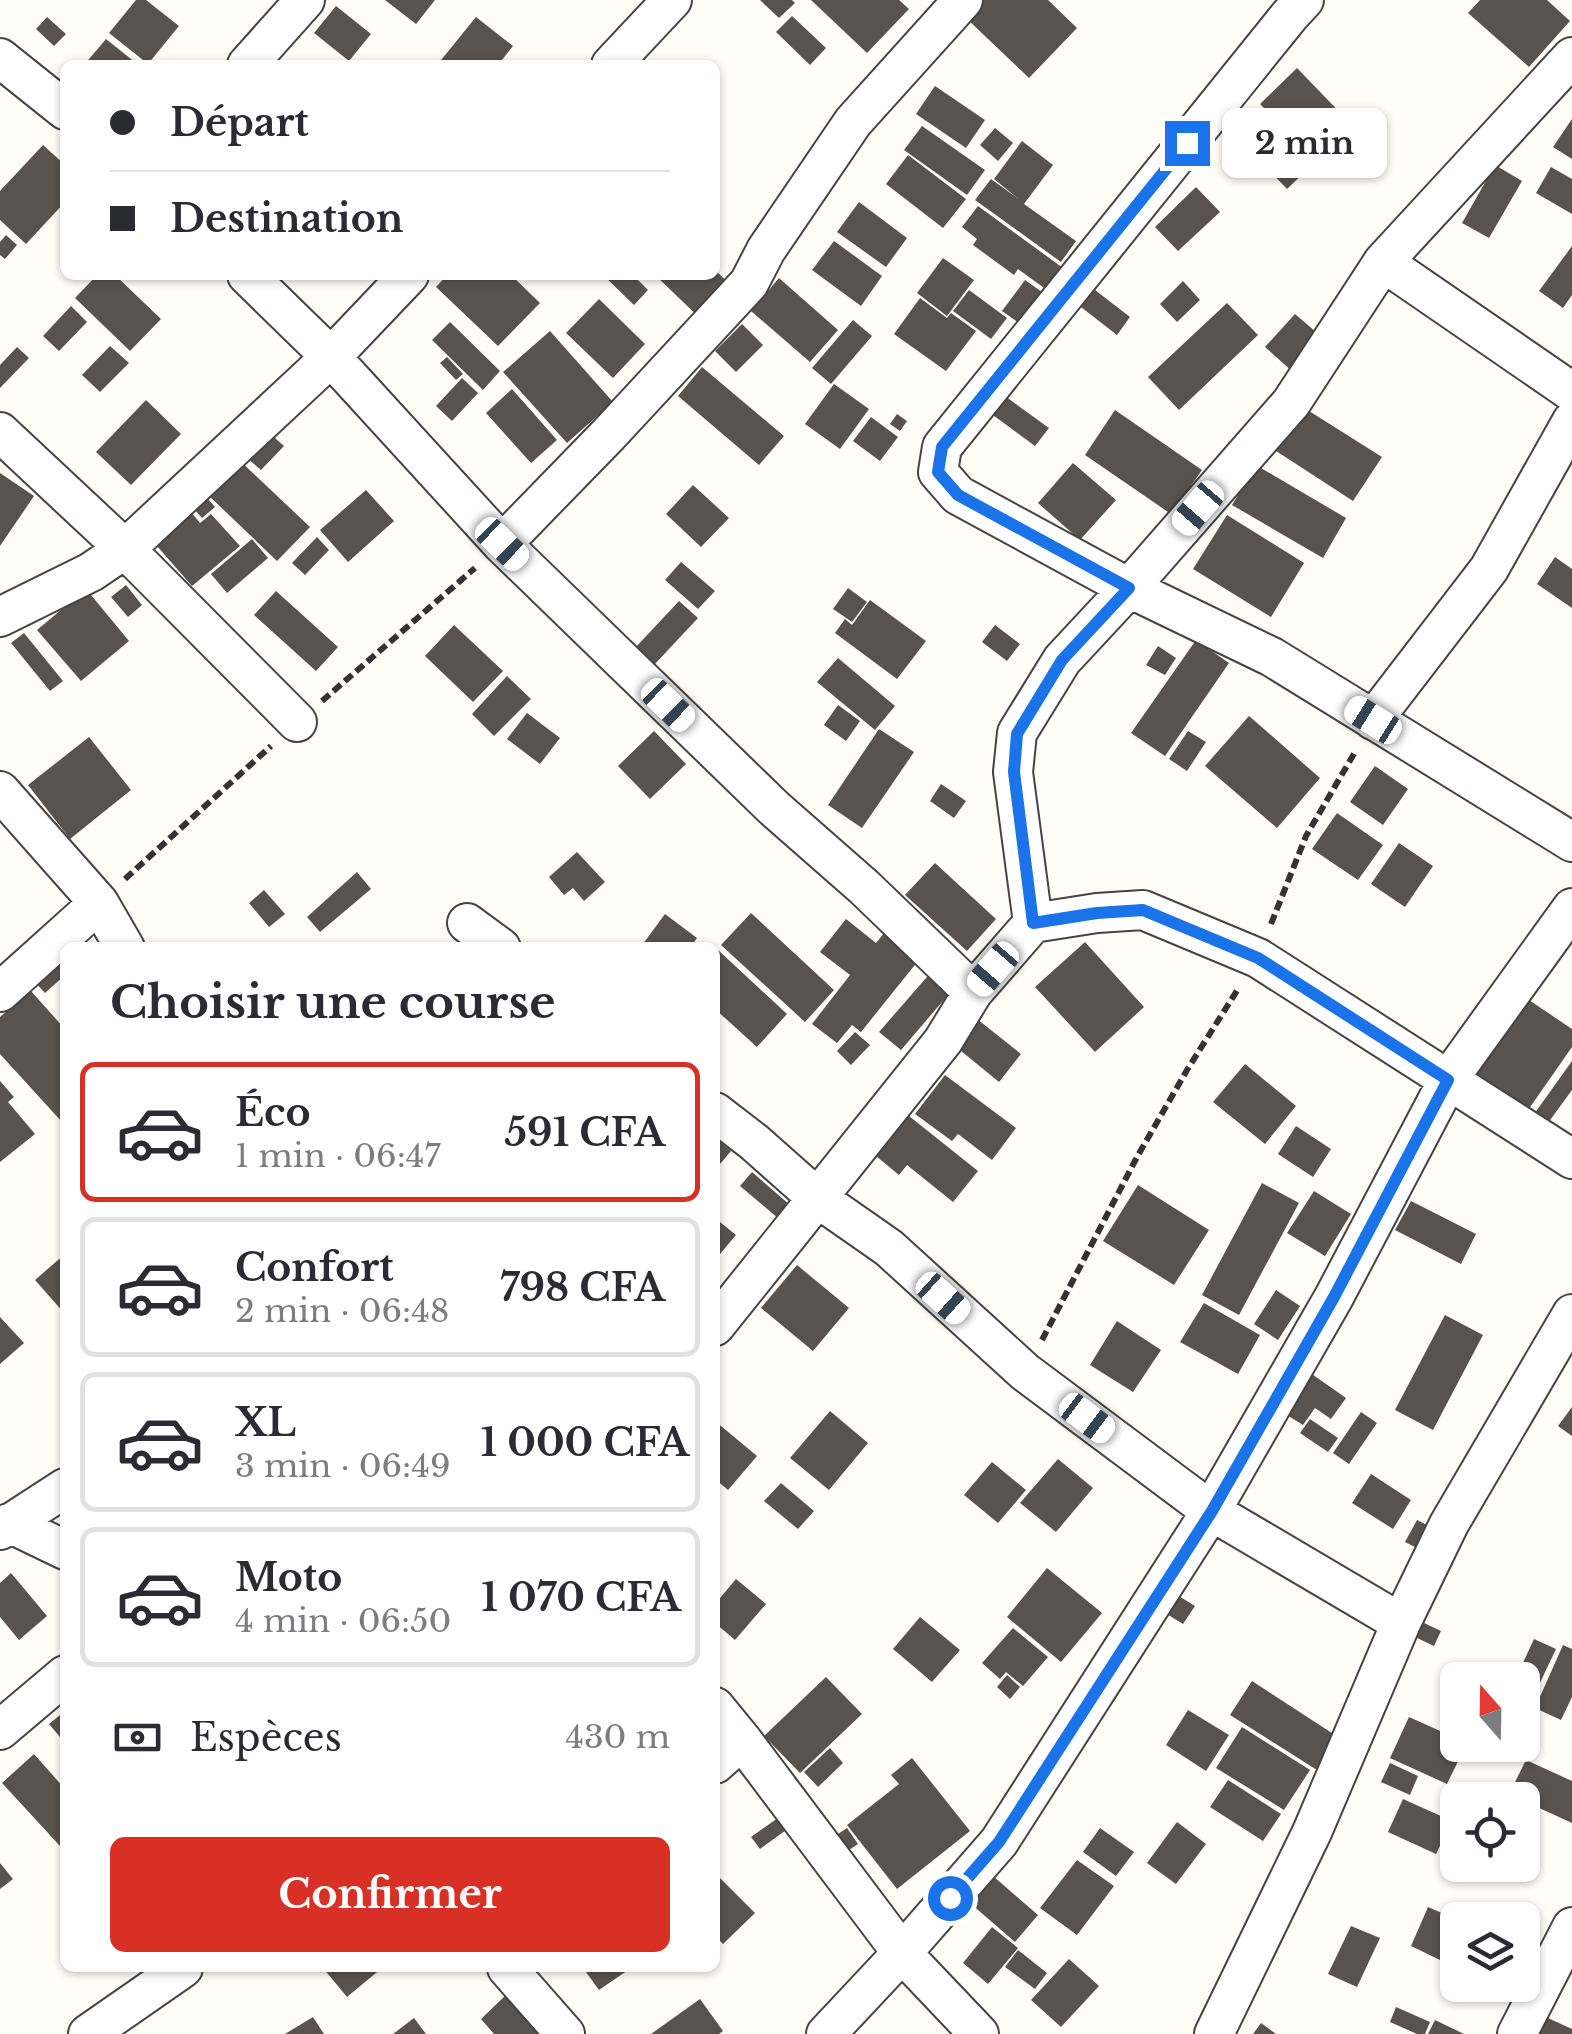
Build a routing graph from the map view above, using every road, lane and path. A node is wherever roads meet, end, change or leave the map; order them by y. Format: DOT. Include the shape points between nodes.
graph roads {
  1 [pos="305,0"];
  2 [pos="672,0"];
  3 [pos="963,0"];
  4 [pos="1289,5"];
  5 [pos="1572,56"];
  6 [pos="0,58"];
  7 [pos="251,60"];
  8 [pos="616,60"];
  9 [pos="60,106"];
  10 [pos="1383,262"];
  11 [pos="252,280"];
  12 [pos="405,280"];
  13 [pos="330,357"];
  14 [pos="1572,392"];
  15 [pos="1572,422"];
  16 [pos="0,432"];
  17 [pos="502,544"];
  18 [pos="125,550"];
  19 [pos="1129,588"];
  20 [pos="0,618"];
  21 [pos="1373,720"];
  22 [pos="297,722"];
  23 [pos="0,791"];
  24 [pos="1572,842"];
  25 [pos="99,903"];
  26 [pos="1572,908"];
  27 [pos="467,923"];
  28 [pos="1033,923"];
  29 [pos="122,942"];
  30 [pos="493,942"];
  31 [pos="1258,958"];
  32 [pos="0,992"];
  33 [pos="973,992"];
  34 [pos="1448,1080"];
  35 [pos="720,1116"];
  36 [pos="1572,1159"];
  37 [pos="816,1197"];
  38 [pos="1572,1314"];
  39 [pos="720,1320"];
  40 [pos="1025,1372"];
  41 [pos="60,1491"];
  42 [pos="1212,1511"];
  43 [pos="4,1527"];
  44 [pos="60,1548"];
  45 [pos="1400,1622"];
  46 [pos="60,1678"];
  47 [pos="720,1724"];
  48 [pos="0,1730"];
  49 [pos="728,1751"];
  50 [pos="1572,1927"];
  51 [pos="902,1954"];
  52 [pos="177,1972"];
  53 [pos="511,1972"];
  54 [pos="88,2034"];
  55 [pos="565,2034"];
  56 [pos="826,2034"];
  57 [pos="979,2034"];
  58 [pos="1214,2034"];
  59 [pos="1518,2034"];
  1 -- 7 [label="street"];
  2 -- 8 [label="street"];
  3 -- 17 [label="street" via="853,122 750,283"];
  4 -- 19 [label="street" via="942,447 938,472 958,495"];
  5 -- 10 [label="street"];
  6 -- 9 [label="street"];
  10 -- 14 [label="street"];
  10 -- 19 [label="street" via="1291,402"];
  11 -- 13 [label="street"];
  12 -- 13 [label="street"];
  13 -- 17 [label="street"];
  13 -- 18 [label="street"];
  15 -- 21 [label="street" via="1489,569"];
  16 -- 18 [label="street"];
  17 -- 33 [label="street"];
  18 -- 20 [label="street"];
  18 -- 22 [label="street"];
  19 -- 21 [label="street" via="1272,658"];
  19 -- 28 [label="street" via="1062,660 1017,734 1014,772"];
  21 -- 24 [label="street"];
  21 -- 31 [label="path" via="1306,836"];
  23 -- 25 [label="street"];
  25 -- 29 [label="street"];
  25 -- 32 [label="street"];
  26 -- 34 [label="street"];
  27 -- 30 [label="street"];
  28 -- 31 [label="street" via="1143,910"];
  28 -- 33 [label="street"];
  31 -- 34 [label="street"];
  31 -- 40 [label="path" via="1137,1157"];
  33 -- 37 [label="street" via="943,1041"];
  34 -- 36 [label="street"];
  34 -- 42 [label="street"];
  35 -- 37 [label="street"];
  37 -- 39 [label="street"];
  37 -- 40 [label="street" via="889,1248"];
  38 -- 45 [label="street" via="1449,1524"];
  40 -- 42 [label="street"];
  41 -- 43 [label="street"];
  42 -- 45 [label="street"];
  42 -- 51 [label="street" via="999,1842"];
  43 -- 44 [label="street"];
  45 -- 58 [label="street" via="1312,1832"];
  46 -- 48 [label="street"];
  47 -- 49 [label="street"];
  49 -- 51 [label="street"];
  50 -- 59 [label="street"];
  51 -- 56 [label="street"];
  51 -- 57 [label="street"];
  52 -- 54 [label="street"];
  53 -- 55 [label="street"];
}
